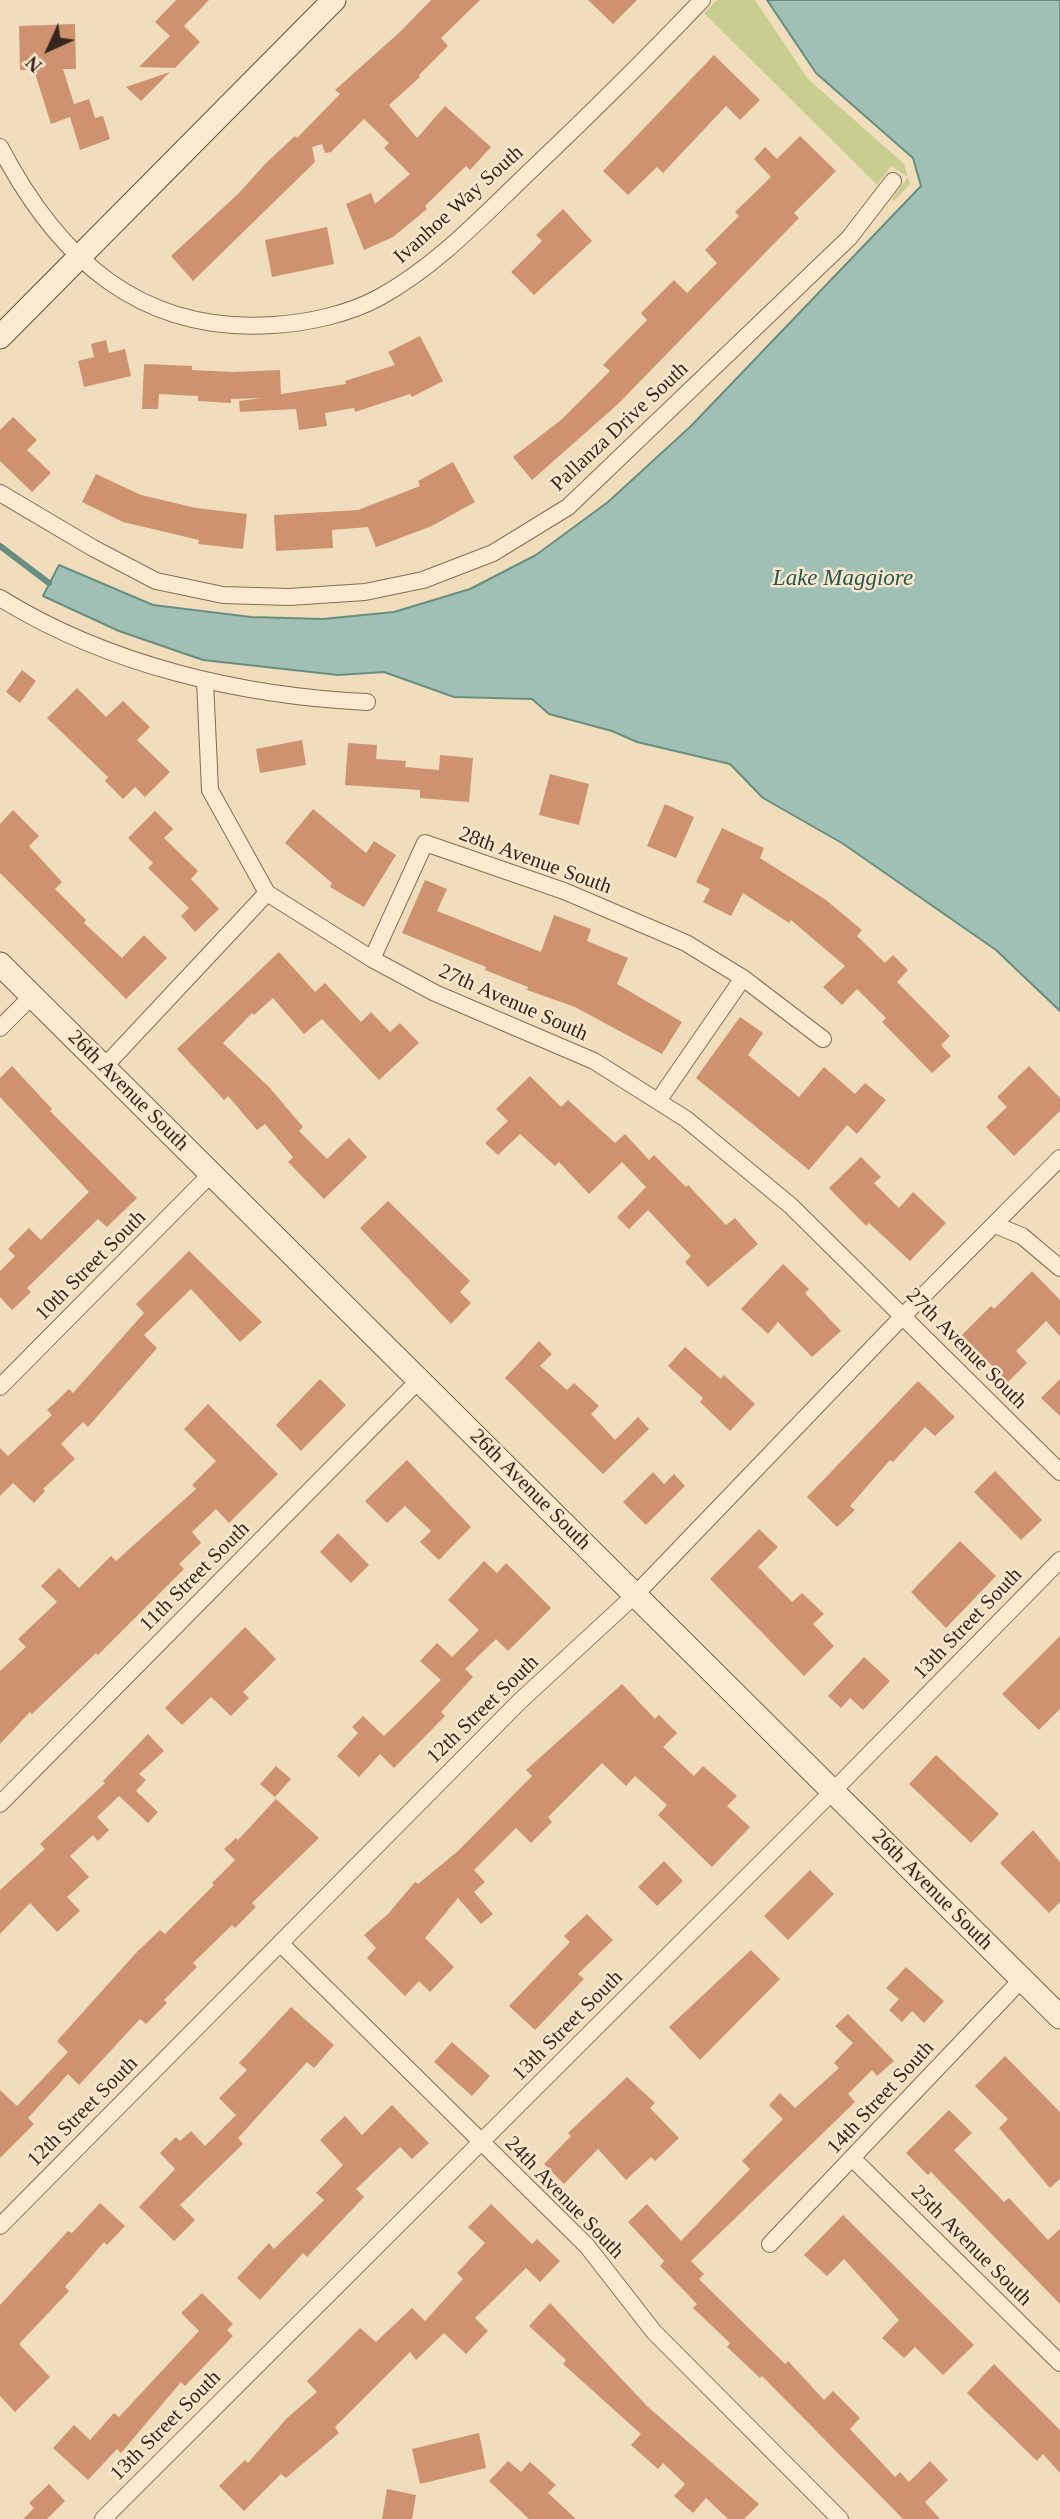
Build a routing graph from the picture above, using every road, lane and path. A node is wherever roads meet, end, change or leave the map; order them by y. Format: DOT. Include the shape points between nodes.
graph roads {
  1 [pos="334,0"];
  2 [pos="702,0"];
  3 [pos="0,147"];
  4 [pos="893,181"];
  5 [pos="78,258"];
  6 [pos="0,337"];
  7 [pos="0,493"];
  8 [pos="0,598"];
  9 [pos="205,681"];
  10 [pos="367,702"];
  11 [pos="267,893"];
  12 [pos="372,959"];
  13 [pos="0,964"];
  14 [pos="743,978"];
  15 [pos="32,996"];
  16 [pos="0,1028"];
  17 [pos="822,1039"];
  18 [pos="104,1067"];
  19 [pos="658,1101"];
  20 [pos="1060,1158"];
  21 [pos="211,1174"];
  22 [pos="995,1225"];
  23 [pos="1060,1268"];
  24 [pos="902,1316"];
  25 [pos="419,1380"];
  26 [pos="0,1387"];
  27 [pos="1060,1472"];
  28 [pos="1060,1560"];
  29 [pos="635,1595"];
  30 [pos="833,1791"];
  31 [pos="0,1804"];
  32 [pos="280,1942"];
  33 [pos="1022,1979"];
  34 [pos="1060,2017"];
  35 [pos="482,2142"];
  36 [pos="853,2159"];
  37 [pos="0,2225"];
  38 [pos="770,2244"];
  39 [pos="1060,2363"];
  40 [pos="103,2519"];
  41 [pos="839,2519"];
  1 -- 5 [label="street"];
  2 -- 5 [label="street, Ivanhoe Way South" via="638,68 464,234 418,274 377,298 298,323 248,327 191,320 142,303"];
  3 -- 5 [label="street, Ivanhoe Way South" via="48,225"];
  4 -- 7 [label="street, Pallanza Drive South" via="849,238 568,507 494,553 423,580 365,592 223,595 156,581"];
  5 -- 6 [label="street"];
  8 -- 9 [label="street" via="87,641"];
  9 -- 10 [label="street" via="312,699"];
  9 -- 11 [label="street, 27th Avenue South" via="210,790"];
  11 -- 12 [label="street, 27th Avenue South"];
  11 -- 18 [label="street"];
  12 -- 14 [label="street, 28th Avenue South" via="425,843 564,891 650,927"];
  12 -- 19 [label="street, 27th Avenue South" via="435,993 594,1061"];
  13 -- 15 [label="street, 26th Avenue South"];
  14 -- 17 [label="street, 28th Avenue South"];
  14 -- 19 [label="street"];
  15 -- 16 [label="street"];
  15 -- 18 [label="street, 26th Avenue South"];
  18 -- 21 [label="street, 26th Avenue South"];
  19 -- 24 [label="street, 27th Avenue South" via="791,1206"];
  20 -- 22 [label="street, 12th Street South"];
  21 -- 25 [label="street, 26th Avenue South"];
  21 -- 26 [label="street, 10th Street South"];
  22 -- 23 [label="street" via="1021,1236"];
  22 -- 24 [label="street, 12th Street South"];
  24 -- 27 [label="street, 27th Avenue South"];
  24 -- 29 [label="street, 12th Street South"];
  25 -- 29 [label="street, 26th Avenue South"];
  25 -- 31 [label="street, 11th Street South"];
  28 -- 30 [label="street, 13th Street South"];
  29 -- 30 [label="street, 26th Avenue South"];
  29 -- 32 [label="street, 12th Street South" via="519,1702"];
  30 -- 33 [label="street, 26th Avenue South"];
  30 -- 35 [label="street, 13th Street South"];
  32 -- 35 [label="street, 24th Avenue South"];
  32 -- 37 [label="street, 12th Street South"];
  33 -- 34 [label="street, 26th Avenue South"];
  33 -- 36 [label="street, 14th Street South"];
  35 -- 40 [label="street, 13th Street South"];
  35 -- 41 [label="street, 24th Avenue South" via="587,2246 654,2332"];
  36 -- 38 [label="street, 14th Street South"];
  36 -- 39 [label="street, 25th Avenue South"];
}
